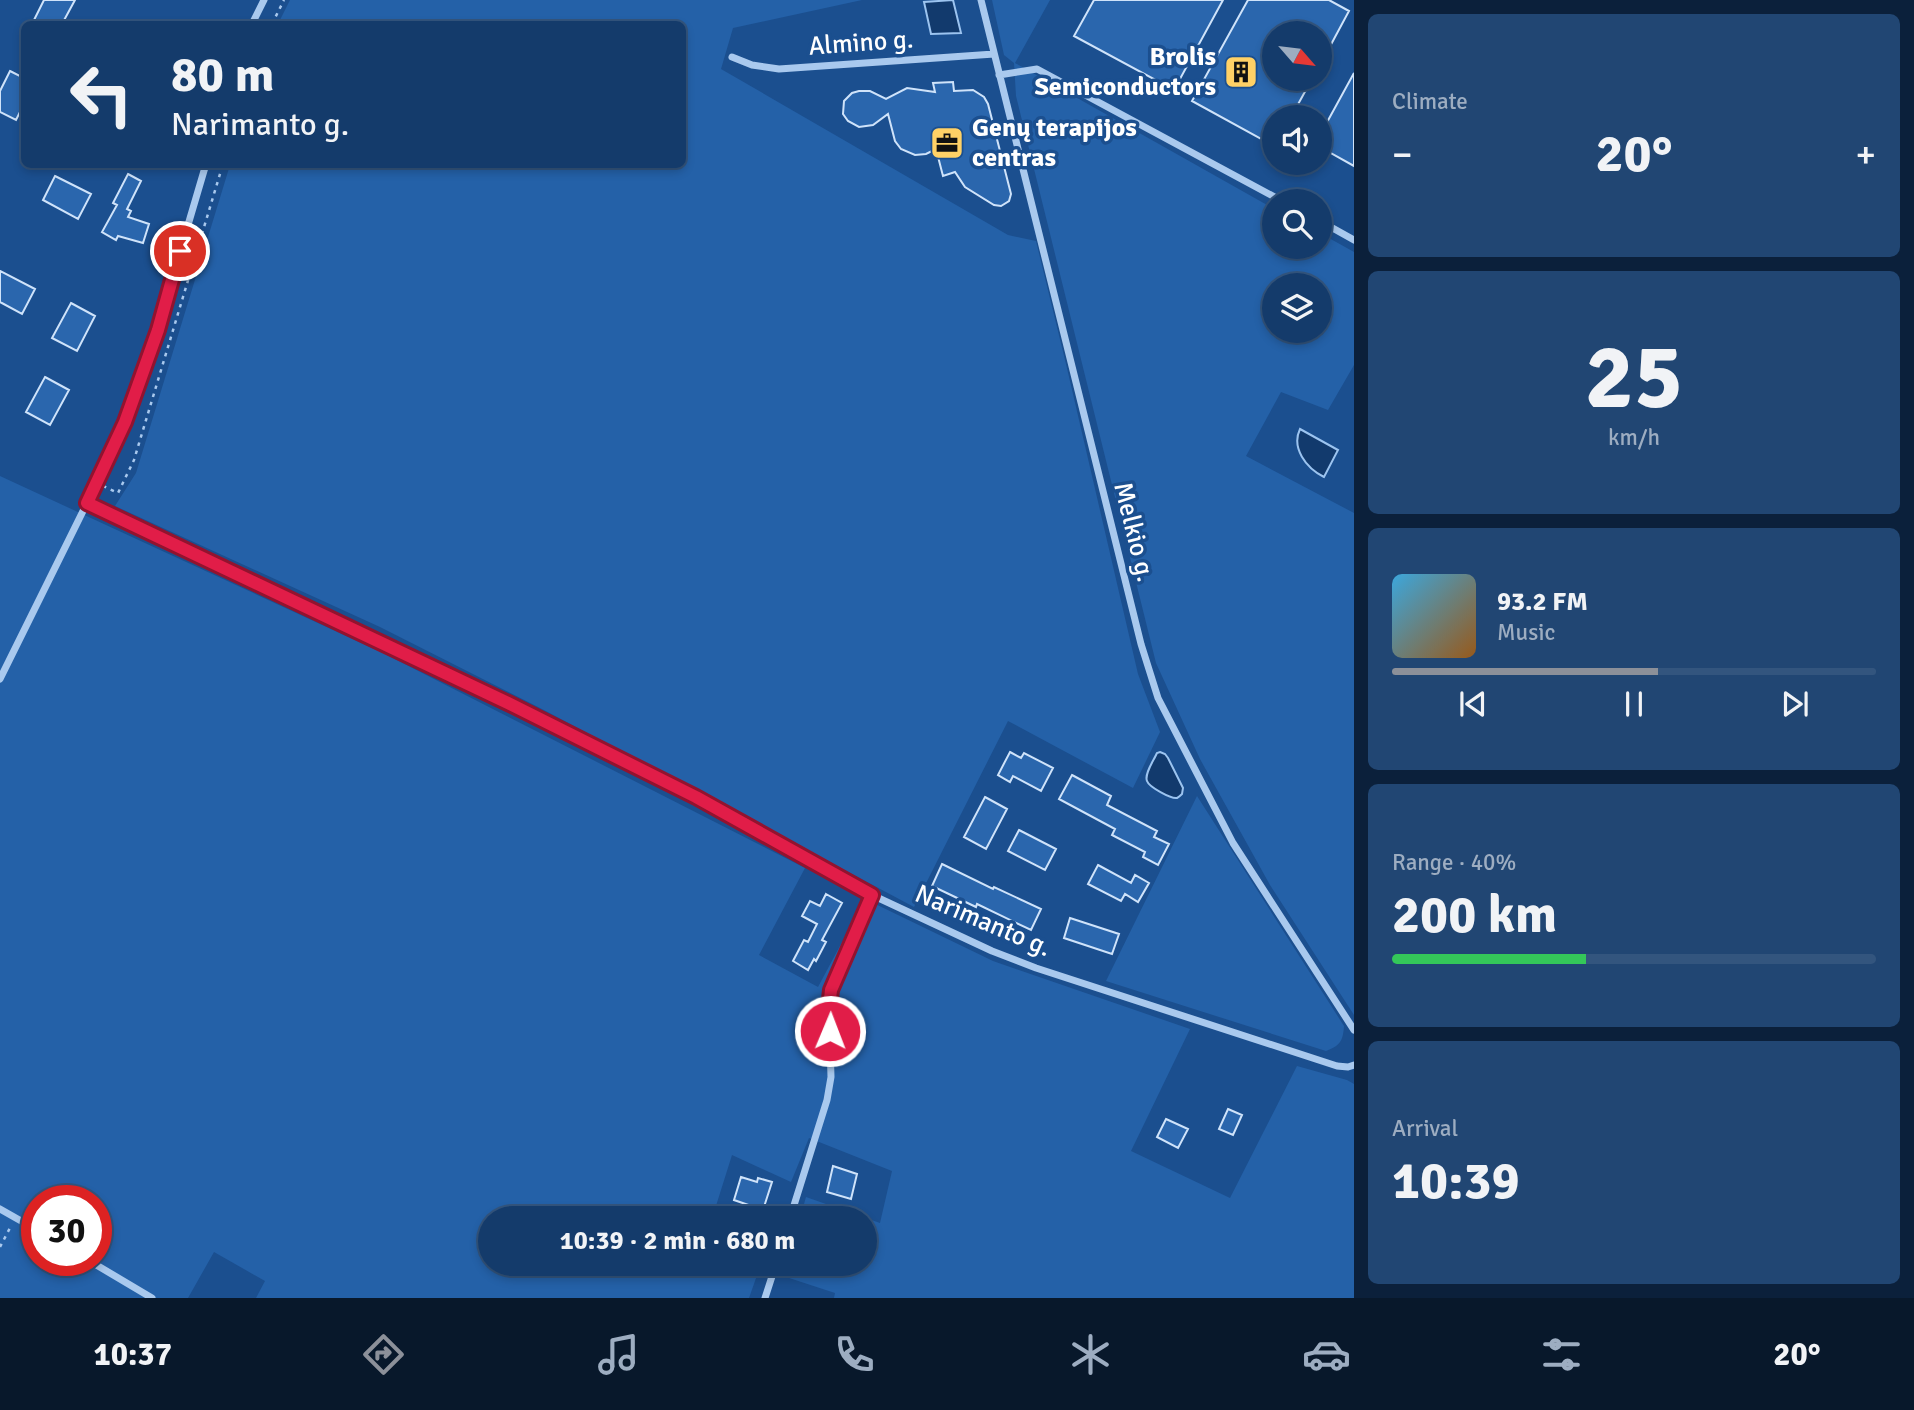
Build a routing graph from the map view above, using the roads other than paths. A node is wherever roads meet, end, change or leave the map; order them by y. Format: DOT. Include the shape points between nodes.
graph roads {
  1 [pos="264,0"];
  2 [pos="981,0"];
  3 [pos="254,21"];
  4 [pos="994,54"];
  5 [pos="732,57"];
  6 [pos="999,75"];
  7 [pos="205,168"];
  8 [pos="1262,190"];
  9 [pos="1332,228"];
  10 [pos="1354,240"];
  11 [pos="87,503"];
  12 [pos="0,679"];
  13 [pos="872,895"];
  14 [pos="1354,1030"];
  15 [pos="1354,1065"];
  16 [pos="794,1206"];
  17 [pos="0,1209"];
  18 [pos="21,1220"];
  19 [pos="112,1274"];
  20 [pos="772,1276"];
  21 [pos="152,1298"];
  22 [pos="765,1298"];
  1 -- 3 [label="street"];
  2 -- 4 [label="street, Melkio g."];
  4 -- 5 [label="street, Almino g." via="779,69"];
  4 -- 6 [label="street, Melkio g."];
  6 -- 8 [label="street" via="1037,69"];
  6 -- 14 [label="street, Melkio g." via="1158,698 1233,843"];
  7 -- 11 [label="street" via="158,330 125,422"];
  9 -- 10 [label="street"];
  11 -- 12 [label="street"];
  11 -- 13 [label="street, Narimanto g." via="497,697 696,797"];
  13 -- 15 [label="street, Narimanto g." via="1036,968 1337,1066"];
  13 -- 16 [label="street" via="831,990 831,1077"];
  17 -- 18 [label="street"];
  19 -- 21 [label="street"];
  20 -- 22 [label="street"];
}
